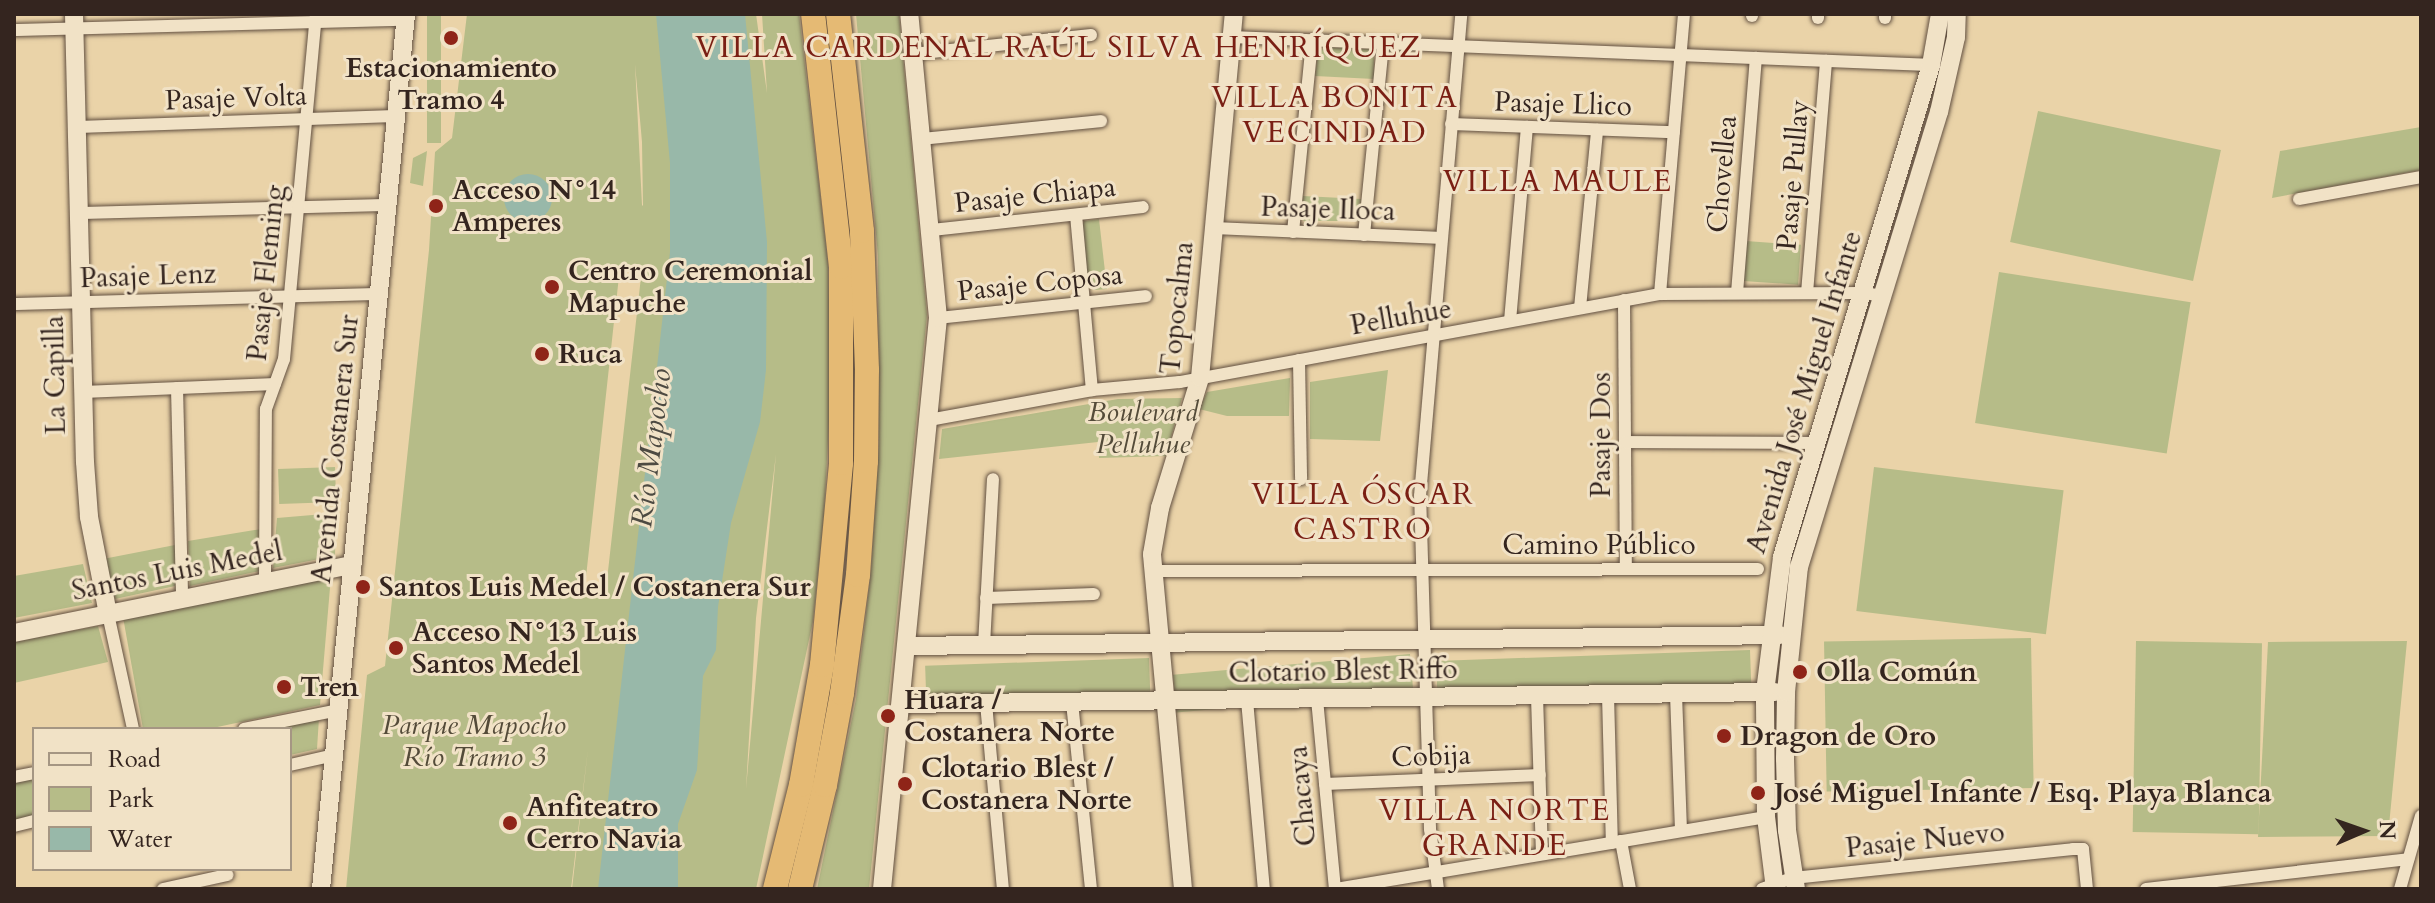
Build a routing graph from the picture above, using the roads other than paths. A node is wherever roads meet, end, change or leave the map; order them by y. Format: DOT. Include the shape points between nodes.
graph roads {
  1 [pos="813,14"];
  2 [pos="838,14"];
  3 [pos="909,14"];
  4 [pos="1234,14"];
  5 [pos="1461,14"];
  6 [pos="1684,14"];
  7 [pos="1940,14"];
  8 [pos="1957,14"];
  9 [pos="406,17"];
  10 [pos="316,18"];
  11 [pos="75,21"];
  12 [pos="14,30"];
  13 [pos="1091,35"];
  14 [pos="1231,37"];
  15 [pos="1312,40"];
  16 [pos="1383,43"];
  17 [pos="1458,46"];
  18 [pos="913,54"];
  19 [pos="1680,55"];
  20 [pos="1756,58"];
  21 [pos="1826,61"];
  22 [pos="1931,65"];
  23 [pos="396,116"];
  24 [pos="307,119"];
  25 [pos="1101,121"];
  26 [pos="1451,124"];
  27 [pos="77,127"];
  28 [pos="1527,127"];
  29 [pos="1597,130"];
  30 [pos="1674,132"];
  31 [pos="921,139"];
  32 [pos="2421,177"];
  33 [pos="2299,199"];
  34 [pos="387,205"];
  35 [pos="298,207"];
  36 [pos="1143,207"];
  37 [pos="79,213"];
  38 [pos="1076,215"];
  39 [pos="1214,228"];
  40 [pos="932,230"];
  41 [pos="1293,232"];
  42 [pos="1364,235"];
  43 [pos="1441,238"];
  44 [pos="1737,293"];
  45 [pos="1807,293"];
  46 [pos="1863,293"];
  47 [pos="378,294"];
  48 [pos="1660,294"];
  49 [pos="290,296"];
  50 [pos="1146,296"];
  51 [pos="1884,296"];
  52 [pos="1624,300"];
  53 [pos="81,303"];
  54 [pos="1084,303"];
  55 [pos="14,304"];
  56 [pos="1580,308"];
  57 [pos="938,318"];
  58 [pos="1510,321"];
  59 [pos="1432,336"];
  60 [pos="1299,360"];
  61 [pos="1200,378"];
  62 [pos="275,384"];
  63 [pos="177,388"];
  64 [pos="1092,390"];
  65 [pos="83,392"];
  66 [pos="929,420"];
  67 [pos="1625,442"];
  68 [pos="1817,443"];
  69 [pos="993,479"];
  70 [pos="1301,479"];
  71 [pos="352,565"];
  72 [pos="1626,569"];
  73 [pos="1758,569"];
  74 [pos="1420,570"];
  75 [pos="1153,571"];
  76 [pos="265,583"];
  77 [pos="1094,594"];
  78 [pos="986,598"];
  79 [pos="182,599"];
  80 [pos="108,614"];
  81 [pos="14,633"];
  82 [pos="1790,634"];
  83 [pos="1771,635"];
  84 [pos="1423,639"];
  85 [pos="1159,643"];
  86 [pos="984,645"];
  87 [pos="907,646"];
  88 [pos="1765,692"];
  89 [pos="1786,692"];
  90 [pos="1676,694"];
  91 [pos="1608,695"];
  92 [pos="1537,696"];
  93 [pos="1425,697"];
  94 [pos="1317,699"];
  95 [pos="1247,700"];
  96 [pos="1166,701"];
  97 [pos="1072,702"];
  98 [pos="986,703"];
  99 [pos="901,704"];
  100 [pos="338,710"];
  101 [pos="133,727"];
  102 [pos="254,727"];
  103 [pos="334,755"];
  104 [pos="292,765"];
  105 [pos="1540,775"];
  106 [pos="1428,780"];
  107 [pos="1325,784"];
  108 [pos="2421,816"];
  109 [pos="1766,817"];
  110 [pos="1681,831"];
  111 [pos="1617,842"];
  112 [pos="1542,854"];
  113 [pos="2408,859"];
  114 [pos="1435,872"];
  115 [pos="227,878"];
  116 [pos="1794,884"];
  117 [pos="1771,888"];
  118 [pos="163,889"];
  119 [pos="321,889"];
  120 [pos="775,889"];
  121 [pos="800,889"];
  122 [pos="882,889"];
  123 [pos="1003,889"];
  124 [pos="1091,889"];
  125 [pos="1183,889"];
  126 [pos="1264,889"];
  127 [pos="1335,889"];
  128 [pos="1438,889"];
  129 [pos="1630,889"];
  130 [pos="2087,889"];
  131 [pos="2146,889"];
  132 [pos="2400,889"];
  1 -- 120 [label="highway" via="841,267 841,463 821,677"];
  2 -- 121 [label="highway" via="862,231 866,461 842,693"];
  3 -- 18 [label="street"];
  4 -- 14 [label="street, Topocalma"];
  5 -- 17 [label="street"];
  6 -- 19 [label="street"];
  7 -- 22 [label="street, Avenida José Miguel Infante"];
  8 -- 51 [label="street, Avenida José Miguel Infante" via="1939,112"];
  9 -- 10 [label="street"];
  9 -- 23 [label="street, Avenida Costanera Sur"];
  10 -- 11 [label="street"];
  10 -- 24 [label="street, Pasaje Fleming"];
  11 -- 12 [label="street"];
  11 -- 27 [label="street, La Capilla"];
  13 -- 18 [label="street"];
  14 -- 15 [label="street"];
  14 -- 39 [label="street, Topocalma"];
  15 -- 16 [label="street"];
  15 -- 41 [label="street"];
  16 -- 17 [label="street"];
  16 -- 42 [label="street"];
  17 -- 19 [label="street"];
  17 -- 26 [label="street"];
  18 -- 31 [label="street"];
  19 -- 20 [label="street"];
  19 -- 30 [label="street"];
  20 -- 21 [label="street"];
  20 -- 44 [label="street, Chovellea"];
  21 -- 22 [label="street"];
  21 -- 45 [label="street, Pasaje Pullay"];
  22 -- 46 [label="street, Avenida José Miguel Infante"];
  23 -- 24 [label="street, Pasaje Volta"];
  23 -- 34 [label="street, Avenida Costanera Sur"];
  24 -- 27 [label="street, Pasaje Volta"];
  24 -- 35 [label="street, Pasaje Fleming"];
  25 -- 31 [label="street"];
  26 -- 28 [label="street, Pasaje Llico"];
  26 -- 43 [label="street"];
  27 -- 37 [label="street, La Capilla"];
  28 -- 29 [label="street, Pasaje Llico"];
  28 -- 58 [label="street"];
  29 -- 30 [label="street, Pasaje Llico"];
  29 -- 56 [label="street"];
  30 -- 48 [label="street"];
  31 -- 40 [label="street"];
  32 -- 33 [label="street"];
  34 -- 35 [label="street"];
  34 -- 47 [label="street, Avenida Costanera Sur"];
  35 -- 37 [label="street"];
  35 -- 49 [label="street, Pasaje Fleming"];
  36 -- 38 [label="street, Pasaje Chiapa"];
  37 -- 53 [label="street, La Capilla"];
  38 -- 40 [label="street, Pasaje Chiapa"];
  38 -- 54 [label="street"];
  39 -- 41 [label="street, Pasaje Iloca"];
  39 -- 61 [label="street, Topocalma"];
  40 -- 57 [label="street"];
  41 -- 42 [label="street, Pasaje Iloca"];
  42 -- 43 [label="street, Pasaje Iloca"];
  43 -- 59 [label="street"];
  44 -- 45 [label="street, Pelluhue"];
  44 -- 48 [label="street, Pelluhue"];
  45 -- 46 [label="street, Pelluhue"];
  46 -- 51 [label="street, Pelluhue"];
  46 -- 68 [label="street, Avenida José Miguel Infante"];
  47 -- 49 [label="street, Pasaje Lenz"];
  47 -- 71 [label="street, Avenida Costanera Sur"];
  48 -- 52 [label="street, Pelluhue"];
  49 -- 53 [label="street, Pasaje Lenz"];
  49 -- 62 [label="street, Pasaje Fleming" via="284,359"];
  50 -- 54 [label="street, Pasaje Coposa"];
  51 -- 82 [label="street, Avenida José Miguel Infante" via="1805,542"];
  52 -- 56 [label="street, Pelluhue"];
  52 -- 67 [label="street, Pasaje Dos"];
  53 -- 55 [label="street, Pasaje Lenz"];
  53 -- 65 [label="street, La Capilla"];
  54 -- 57 [label="street, Pasaje Coposa"];
  54 -- 64 [label="street"];
  56 -- 58 [label="street, Pelluhue"];
  57 -- 66 [label="street"];
  58 -- 59 [label="street, Pelluhue"];
  59 -- 60 [label="street, Pelluhue"];
  59 -- 74 [label="street" via="1421,468"];
  60 -- 61 [label="street, Pelluhue"];
  60 -- 70 [label="street"];
  61 -- 64 [label="street, Pelluhue"];
  61 -- 75 [label="street, Topocalma" via="1156,522"];
  62 -- 63 [label="street"];
  62 -- 76 [label="street, Pasaje Fleming" via="266,420"];
  63 -- 65 [label="street"];
  63 -- 79 [label="street"];
  64 -- 66 [label="street, Pelluhue"];
  65 -- 80 [label="street, La Capilla" via="89,517"];
  66 -- 87 [label="street"];
  67 -- 68 [label="street"];
  67 -- 72 [label="street, Pasaje Dos"];
  68 -- 83 [label="street, Avenida José Miguel Infante" via="1787,537"];
  69 -- 78 [label="street"];
  71 -- 76 [label="street, Santos Luis Medel"];
  71 -- 100 [label="street, Avenida Costanera Sur"];
  72 -- 73 [label="street, Camino Público"];
  72 -- 74 [label="street, Camino Público"];
  74 -- 75 [label="street, Camino Público"];
  74 -- 84 [label="street"];
  75 -- 85 [label="street, Topocalma"];
  76 -- 79 [label="street, Santos Luis Medel"];
  77 -- 78 [label="street"];
  78 -- 86 [label="street"];
  79 -- 80 [label="street, Santos Luis Medel"];
  80 -- 81 [label="street, Santos Luis Medel"];
  80 -- 101 [label="street, La Capilla"];
  82 -- 83 [label="street, Clotario Blest Riffo"];
  82 -- 89 [label="street, Avenida José Miguel Infante"];
  83 -- 84 [label="street, Clotario Blest Riffo"];
  83 -- 88 [label="street, Avenida José Miguel Infante"];
  84 -- 85 [label="street, Clotario Blest Riffo"];
  84 -- 93 [label="street"];
  85 -- 86 [label="street, Clotario Blest Riffo"];
  85 -- 96 [label="street, Topocalma"];
  86 -- 87 [label="street, Clotario Blest Riffo"];
  87 -- 99 [label="street"];
  88 -- 89 [label="street, Clotario Blest Riffo"];
  88 -- 90 [label="street, Clotario Blest Riffo"];
  88 -- 109 [label="street, Avenida José Miguel Infante"];
  89 -- 116 [label="street, Avenida José Miguel Infante"];
  90 -- 91 [label="street, Clotario Blest Riffo"];
  90 -- 110 [label="street"];
  91 -- 92 [label="street, Clotario Blest Riffo"];
  91 -- 111 [label="street"];
  92 -- 93 [label="street, Clotario Blest Riffo"];
  92 -- 105 [label="street"];
  93 -- 94 [label="street, Clotario Blest Riffo"];
  93 -- 106 [label="street"];
  94 -- 95 [label="street, Clotario Blest Riffo"];
  94 -- 107 [label="street, Chacaya"];
  95 -- 96 [label="street, Clotario Blest Riffo"];
  95 -- 126 [label="street"];
  96 -- 97 [label="street, Clotario Blest Riffo"];
  96 -- 125 [label="street, Topocalma"];
  97 -- 98 [label="street, Clotario Blest Riffo"];
  97 -- 124 [label="street"];
  98 -- 99 [label="street, Clotario Blest Riffo"];
  98 -- 123 [label="street"];
  99 -- 122 [label="street"];
  100 -- 102 [label="street"];
  100 -- 103 [label="street, Avenida Costanera Sur"];
  103 -- 104 [label="street"];
  103 -- 119 [label="street, Avenida Costanera Sur"];
  105 -- 106 [label="street, Cobija"];
  105 -- 112 [label="street"];
  106 -- 107 [label="street, Cobija"];
  106 -- 114 [label="street"];
  107 -- 127 [label="street, Chacaya"];
  108 -- 113 [label="street"];
  109 -- 110 [label="street"];
  109 -- 117 [label="street, Avenida José Miguel Infante"];
  110 -- 111 [label="street"];
  111 -- 112 [label="street"];
  111 -- 129 [label="street"];
  112 -- 114 [label="street"];
  113 -- 131 [label="street"];
  113 -- 132 [label="street"];
  114 -- 127 [label="street"];
  114 -- 128 [label="street"];
  115 -- 118 [label="street"];
  116 -- 117 [label="street, Pasaje Nuevo"];
  116 -- 130 [label="street, Pasaje Nuevo" via="2083,849"];
}
